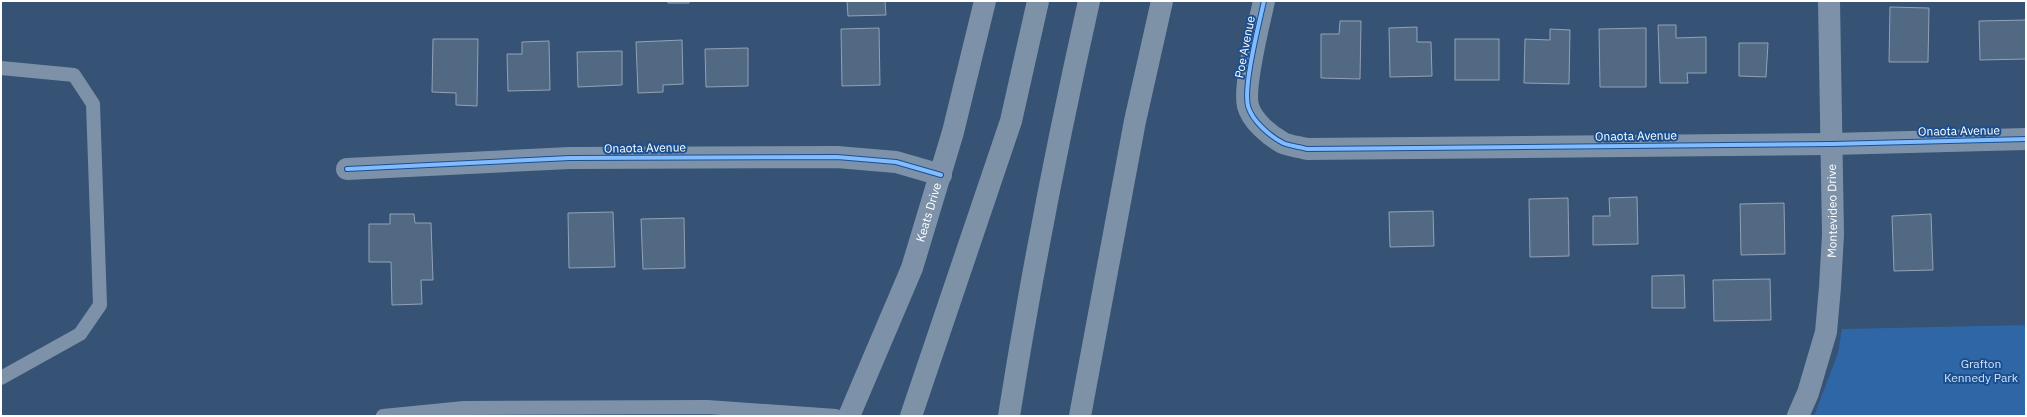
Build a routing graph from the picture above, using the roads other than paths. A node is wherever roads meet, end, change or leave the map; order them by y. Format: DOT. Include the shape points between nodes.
graph roads {
  1 [pos="985,1"];
  2 [pos="1038,1"];
  3 [pos="1089,1"];
  4 [pos="1162,1"];
  5 [pos="1264,1"];
  6 [pos="1829,1"];
  7 [pos="1,68"];
  8 [pos="1255,119"];
  9 [pos="2026,139"];
  10 [pos="1832,144"];
  11 [pos="347,169"];
  12 [pos="941,175"];
  13 [pos="1,378"];
  14 [pos="601,412"];
  15 [pos="383,416"];
  16 [pos="836,416"];
  17 [pos="849,416"];
  18 [pos="911,416"];
  19 [pos="1009,416"];
  20 [pos="1080,416"];
  21 [pos="1798,416"];
  1 -- 12 [label="street, Keats Drive"];
  2 -- 18 [label="highway" via="1011,121"];
  3 -- 19 [label="highway" via="1058,139 1025,314"];
  4 -- 20 [label="highway" via="1135,121"];
  5 -- 8 [label="street, Poe Avenue" via="1247,85 1248,106"];
  6 -- 10 [label="street, Montevideo Drive"];
  7 -- 13 [label="lane" via="74,75 93,104 100,305 80,334"];
  8 -- 10 [label="street, Onaota Avenue" via="1284,143 1307,149"];
  9 -- 10 [label="street, Onaota Avenue"];
  10 -- 21 [label="street, Montevideo Drive" via="1833,235 1826,332 1808,393"];
  11 -- 12 [label="street, Onaota Avenue" via="570,158 830,157 896,162"];
  12 -- 17 [label="street, Keats Drive" via="912,268"];
  14 -- 15 [label="lane" via="464,408"];
  14 -- 16 [label="lane" via="707,407"];
}
